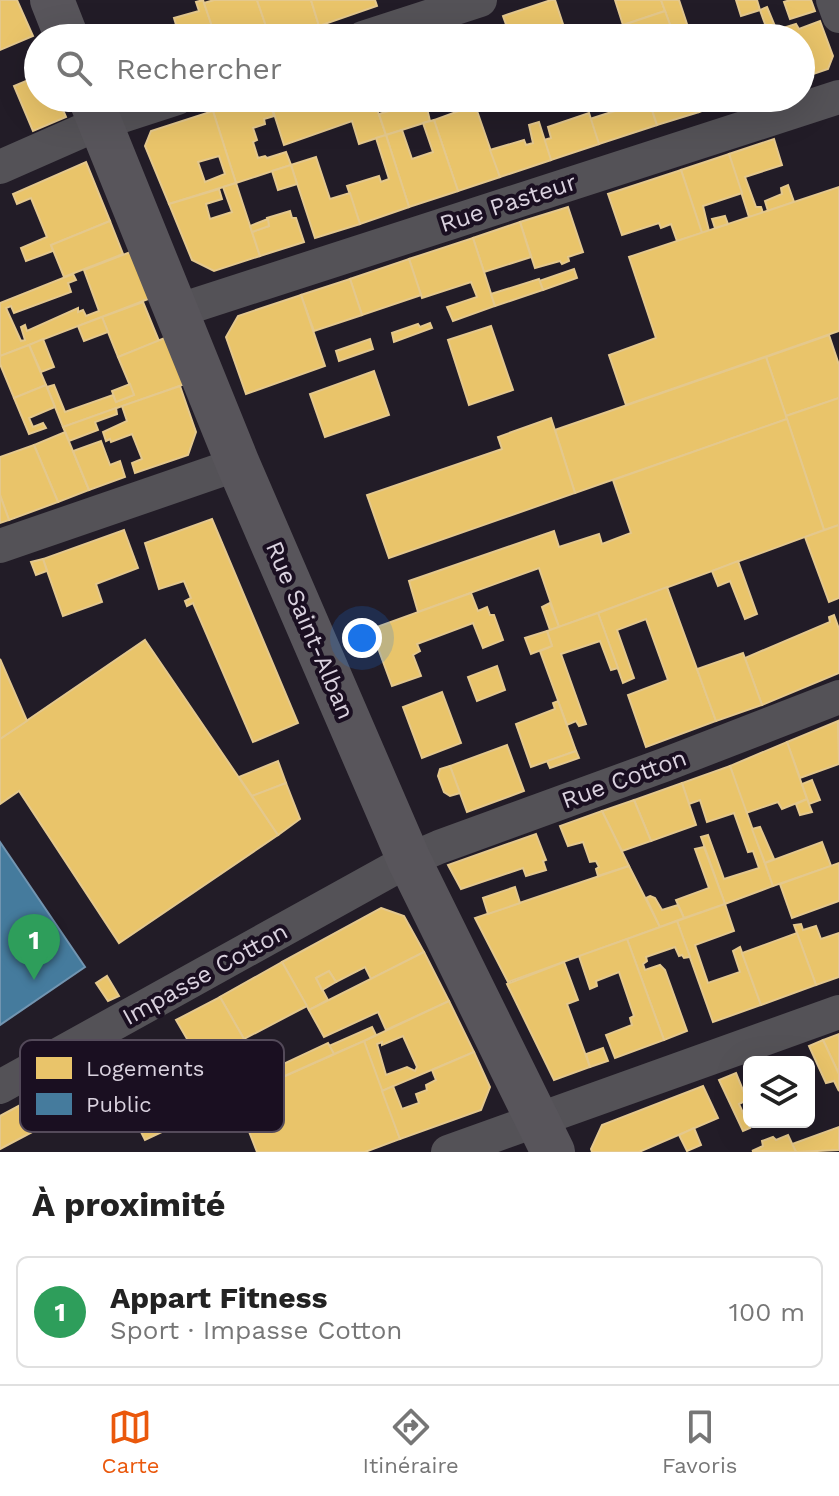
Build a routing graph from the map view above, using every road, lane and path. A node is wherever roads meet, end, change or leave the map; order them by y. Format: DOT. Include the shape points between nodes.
graph roads {
  1 [pos="52,0"];
  2 [pos="480,0"];
  3 [pos="833,0"];
  4 [pos="839,16"];
  5 [pos="61,24"];
  6 [pos="406,24"];
  7 [pos="839,97"];
  8 [pos="815,105"];
  9 [pos="92,112"];
  10 [pos="96,112"];
  11 [pos="793,112"];
  12 [pos="0,167"];
  13 [pos="177,311"];
  14 [pos="238,464"];
  15 [pos="0,546"];
  16 [pos="839,697"];
  17 [pos="409,860"];
  18 [pos="839,1012"];
  19 [pos="85,1040"];
  20 [pos="20,1076"];
  21 [pos="0,1087"];
  22 [pos="545,1136"];
  23 [pos="448,1152"];
  1 -- 5 [label="street"];
  2 -- 6 [label="street"];
  3 -- 4 [label="street"];
  7 -- 8 [label="street, Rue Pasteur"];
  9 -- 12 [label="street"];
  10 -- 13 [label="street, Rue Saint-Alban"];
  11 -- 13 [label="street, Rue Pasteur"];
  13 -- 14 [label="street, Rue Saint-Alban"];
  14 -- 15 [label="street"];
  14 -- 17 [label="street, Rue Saint-Alban"];
  16 -- 17 [label="street, Rue Cotton"];
  17 -- 19 [label="street, Impasse Cotton"];
  17 -- 22 [label="street, Rue Saint-Alban"];
  18 -- 22 [label="street"];
  20 -- 21 [label="street, Impasse Cotton"];
  22 -- 23 [label="street"];
}
